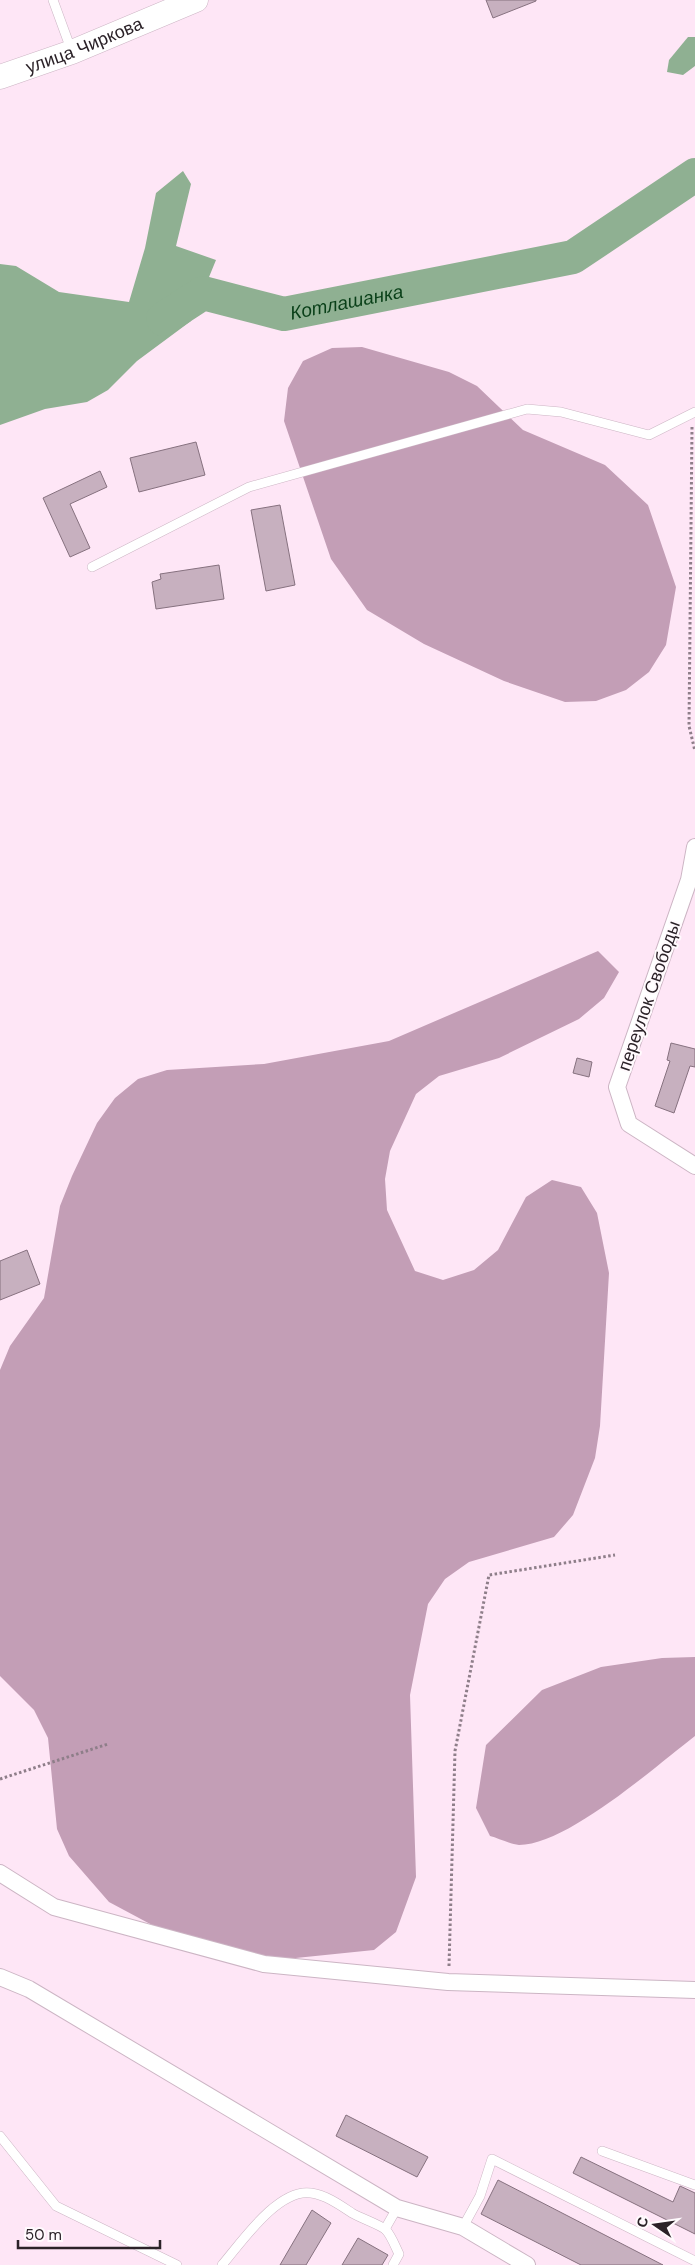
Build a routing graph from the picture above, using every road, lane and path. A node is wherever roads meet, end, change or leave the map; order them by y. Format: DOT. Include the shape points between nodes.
graph roads {
  1 [pos="54,0"];
  2 [pos="196,0"];
  3 [pos="72,52"];
  4 [pos="0,77"];
  5 [pos="694,413"];
  6 [pos="92,567"];
  7 [pos="695,751"];
  8 [pos="695,847"];
  9 [pos="695,1166"];
  10 [pos="615,1555"];
  11 [pos="108,1744"];
  12 [pos="0,1779"];
  13 [pos="0,1873"];
  14 [pos="0,1977"];
  15 [pos="448,1982"];
  16 [pos="695,1990"];
  17 [pos="0,2136"];
  18 [pos="602,2151"];
  19 [pos="695,2185"];
  20 [pos="397,2208"];
  21 [pos="463,2227"];
  22 [pos="385,2229"];
  23 [pos="695,2262"];
  24 [pos="177,2265"];
  25 [pos="222,2265"];
  26 [pos="393,2265"];
  27 [pos="527,2265"];
  1 -- 3 [label="lane"];
  2 -- 3 [label="main road, улица Чиркова"];
  3 -- 4 [label="main road, улица Чиркова"];
  5 -- 6 [label="lane" via="649,435 561,412 527,409 248,487"];
  5 -- 7 [label="path" via="689,726"];
  8 -- 9 [label="street, переулок Свободы" via="689,880 617,1087 629,1124"];
  10 -- 15 [label="path" via="489,1575 455,1751"];
  11 -- 12 [label="path"];
  13 -- 15 [label="street" via="54,1907 264,1964"];
  14 -- 20 [label="street" via="29,1989"];
  15 -- 16 [label="street"];
  17 -- 24 [label="lane" via="56,2206"];
  18 -- 19 [label="lane"];
  20 -- 21 [label="street"];
  20 -- 22 [label="lane"];
  21 -- 23 [label="lane" via="480,2196 492,2159"];
  21 -- 27 [label="street"];
  22 -- 25 [label="lane" via="329,2199 311,2192 296,2194 268,2213"];
  22 -- 26 [label="lane" via="400,2254"];
}
